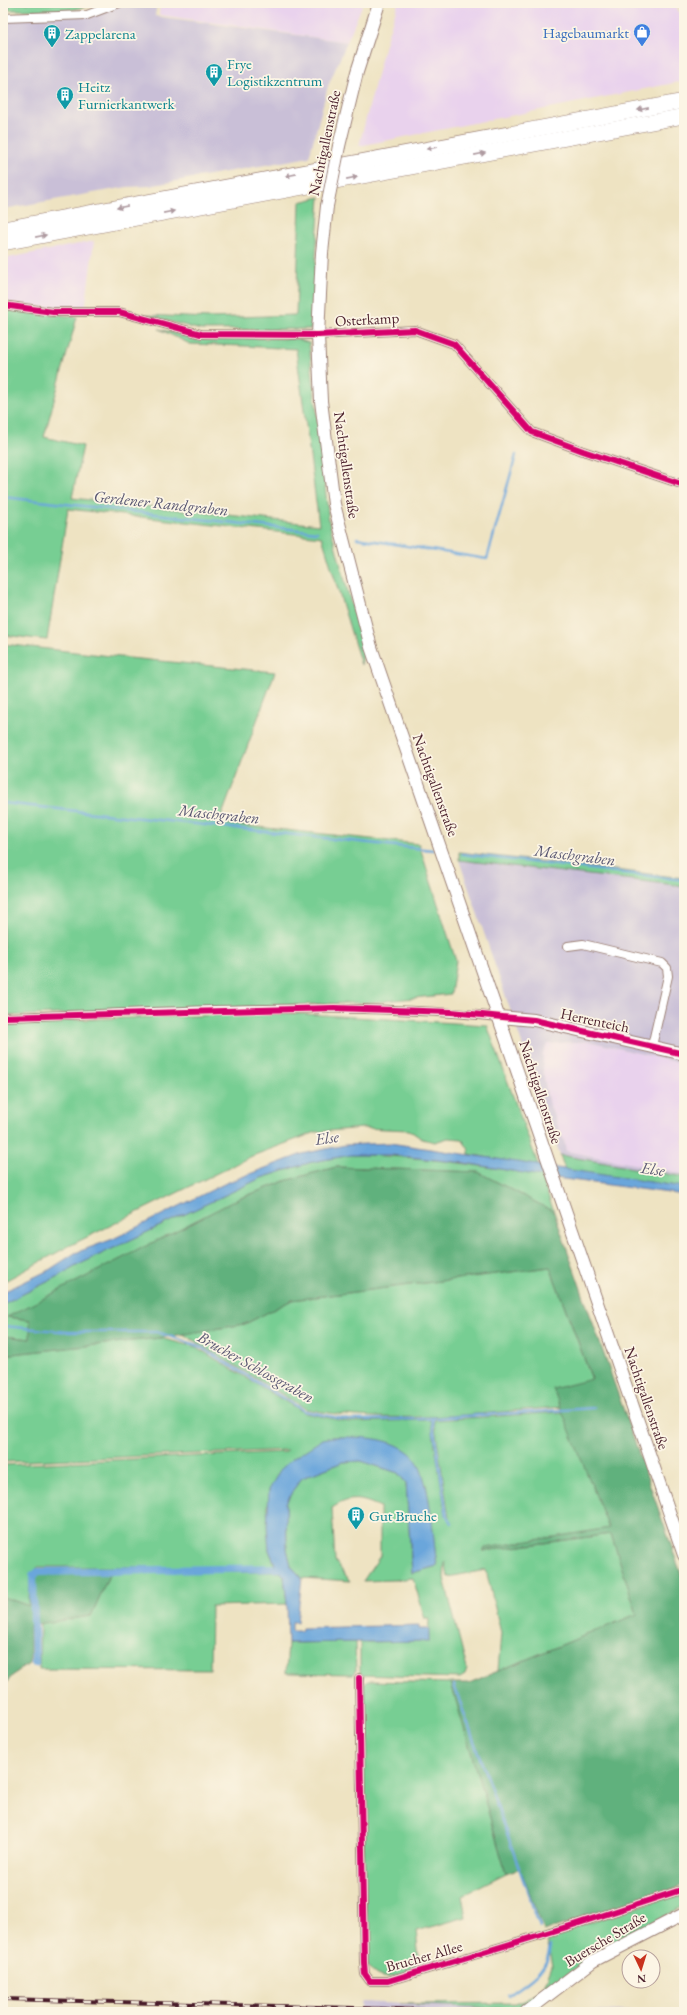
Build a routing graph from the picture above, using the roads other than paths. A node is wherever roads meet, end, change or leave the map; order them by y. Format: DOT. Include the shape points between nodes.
graph roads {
  1 [pos="6,3"];
  2 [pos="119,3"];
  3 [pos="379,3"];
  4 [pos="3,9"];
  5 [pos="3,18"];
  6 [pos="684,101"];
  7 [pos="684,116"];
  8 [pos="3,229"];
  9 [pos="3,243"];
  10 [pos="3,306"];
  11 [pos="318,335"];
  12 [pos="684,485"];
  13 [pos="568,946"];
  14 [pos="3,1017"];
  15 [pos="499,1017"];
  16 [pos="652,1046"];
  17 [pos="684,1054"];
  18 [pos="684,1555"];
  19 [pos="359,1678"];
  20 [pos="684,1889"];
  21 [pos="684,1914"];
  22 [pos="530,2008"];
  1 -- 4 [label="street"];
  2 -- 5 [label="street" via="88,15"];
  3 -- 11 [label="main road, Nachtigallenstraße, bridge" via="357,72 338,146 322,252"];
  6 -- 8 [label="highway, one-way"];
  9 -- 7 [label="highway, one-way"];
  10 -- 11 [label="street, Osterkamp" via="53,312 119,312 202,334"];
  11 -- 12 [label="street, Osterkamp" via="415,330 454,344 532,432"];
  11 -- 15 [label="main road, Nachtigallenstraße" via="321,401 334,504 371,647"];
  13 -- 16 [label="street" via="583,944 662,963 667,968 668,976"];
  14 -- 15 [label="street" via="334,1008 450,1012"];
  15 -- 16 [label="main road, Herrenteich" via="534,1020"];
  15 -- 18 [label="main road, Nachtigallenstraße"];
  16 -- 17 [label="main road, Herrenteich"];
  19 -- 20 [label="street, Brucher Allee" via="364,1956 365,1974 370,1981 388,1981"];
  21 -- 22 [label="main road, Buersche Straße" via="593,1961"];
}
